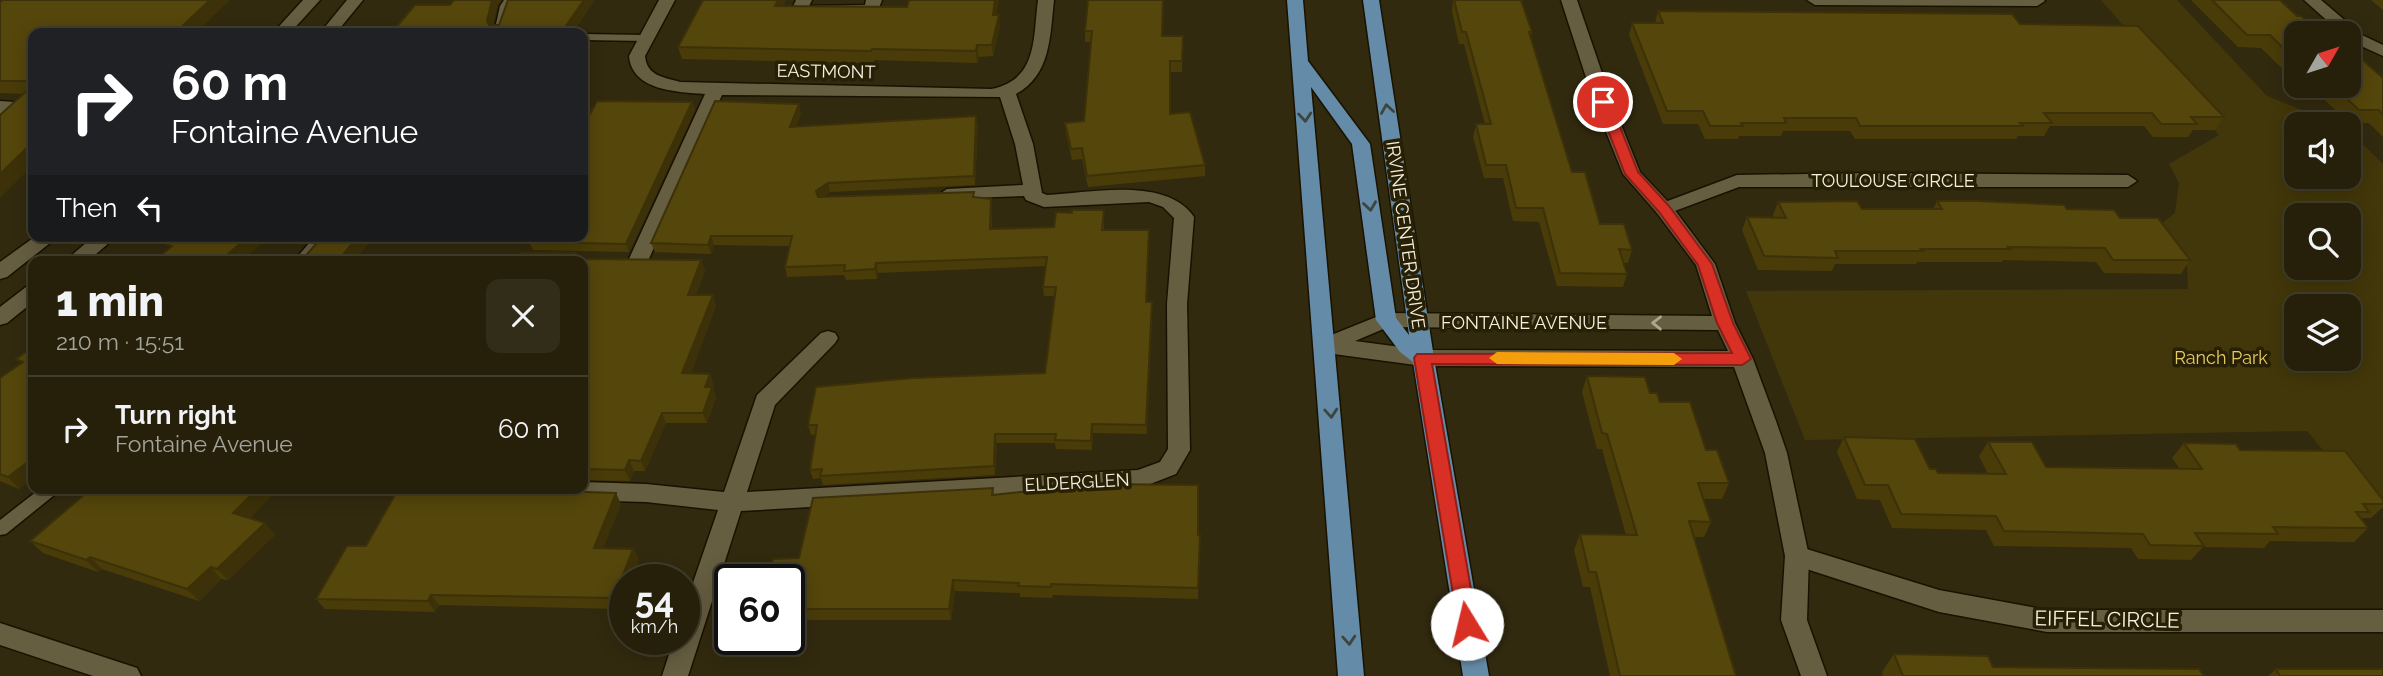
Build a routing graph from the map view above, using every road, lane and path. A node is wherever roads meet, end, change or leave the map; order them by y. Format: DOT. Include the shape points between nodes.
graph roads {
  1 [pos="312,0"];
  2 [pos="355,0"];
  3 [pos="509,0"];
  4 [pos="667,0"];
  5 [pos="804,0"];
  6 [pos="874,0"];
  7 [pos="1046,0"];
  8 [pos="1295,0"];
  9 [pos="1371,0"];
  10 [pos="1569,0"];
  11 [pos="1815,0"];
  12 [pos="2312,0"];
  13 [pos="2037,1"];
  14 [pos="286,28"];
  15 [pos="332,28"];
  16 [pos="500,28"];
  17 [pos="588,37"];
  18 [pos="645,38"];
  19 [pos="2383,51"];
  20 [pos="1300,61"];
  21 [pos="716,90"];
  22 [pos="1007,93"];
  23 [pos="0,106"];
  24 [pos="0,115"];
  25 [pos="2128,181"];
  26 [pos="1033,190"];
  27 [pos="925,196"];
  28 [pos="1664,209"];
  29 [pos="41,242"];
  30 [pos="99,242"];
  31 [pos="317,242"];
  32 [pos="81,256"];
  33 [pos="304,256"];
  34 [pos="612,261"];
  35 [pos="638,261"];
  36 [pos="661,262"];
  37 [pos="0,272"];
  38 [pos="28,296"];
  39 [pos="0,318"];
  40 [pos="1386,320"];
  41 [pos="1419,321"];
  42 [pos="1725,323"];
  43 [pos="828,338"];
  44 [pos="1326,345"];
  45 [pos="1423,358"];
  46 [pos="1742,359"];
  47 [pos="588,491"];
  48 [pos="44,494"];
  49 [pos="733,502"];
  50 [pos="0,529"];
  51 [pos="1797,556"];
  52 [pos="2383,621"];
  53 [pos="0,634"];
  54 [pos="128,676"];
  55 [pos="675,676"];
  56 [pos="1351,676"];
  57 [pos="1476,676"];
  58 [pos="1814,676"];
  1 -- 14 [label="street"];
  2 -- 15 [label="street"];
  3 -- 16 [label="lane"];
  4 -- 18 [label="street"];
  5 -- 6 [label="street" via="799,10 871,10"];
  7 -- 22 [label="street" via="1036,67 1026,83"];
  8 -- 20 [label="main road"];
  41 -- 9 [label="main road, IRVINE CENTER DRIVE, one-way"];
  10 -- 28 [label="street" via="1632,174"];
  11 -- 13 [label="street"];
  12 -- 19 [label="street" via="2356,38"];
  17 -- 18 [label="lane"];
  18 -- 21 [label="street, EASTMONT" via="637,57 646,77 669,85"];
  20 -- 40 [label="main road, one-way" via="1361,144"];
  20 -- 44 [label="main road, one-way"];
  21 -- 22 [label="street, EASTMONT"];
  21 -- 35 [label="street"];
  22 -- 26 [label="street"];
  23 -- 24 [label="street" via="9,107"];
  25 -- 28 [label="street, TOULOUSE CIRCLE" via="1737,181"];
  26 -- 27 [label="street, ELDERGLEN"];
  26 -- 49 [label="street, ELDERGLEN" via="1033,196 1044,201 1151,197 1170,204 1184,217 1177,304 1180,450 1168,468 1140,479"];
  28 -- 42 [label="street" via="1705,264"];
  29 -- 37 [label="street"];
  30 -- 32 [label="street"];
  31 -- 33 [label="lane"];
  34 -- 35 [label="street"];
  35 -- 36 [label="street"];
  38 -- 39 [label="street"];
  40 -- 41 [label="street, FONTAINE AVENUE"];
  40 -- 44 [label="street, FONTAINE AVENUE"];
  40 -- 45 [label="main road" via="1407,347"];
  42 -- 41 [label="street, FONTAINE AVENUE, one-way"];
  41 -- 45 [label="main road, IRVINE CENTER DRIVE"];
  42 -- 46 [label="street"];
  43 -- 49 [label="street" via="765,401"];
  44 -- 45 [label="street, FONTAINE AVENUE"];
  44 -- 56 [label="main road, one-way"];
  45 -- 46 [label="street, FONTAINE AVENUE"];
  45 -- 57 [label="main road, IRVINE CENTER DRIVE"];
  46 -- 51 [label="street" via="1776,453"];
  47 -- 49 [label="street, ELDERGLEN"];
  48 -- 50 [label="lane"];
  49 -- 55 [label="street"];
  51 -- 52 [label="street, EIFFEL CIRCLE" via="1939,601 2047,621"];
  51 -- 58 [label="street" via="1794,620"];
  53 -- 54 [label="street"];
}
